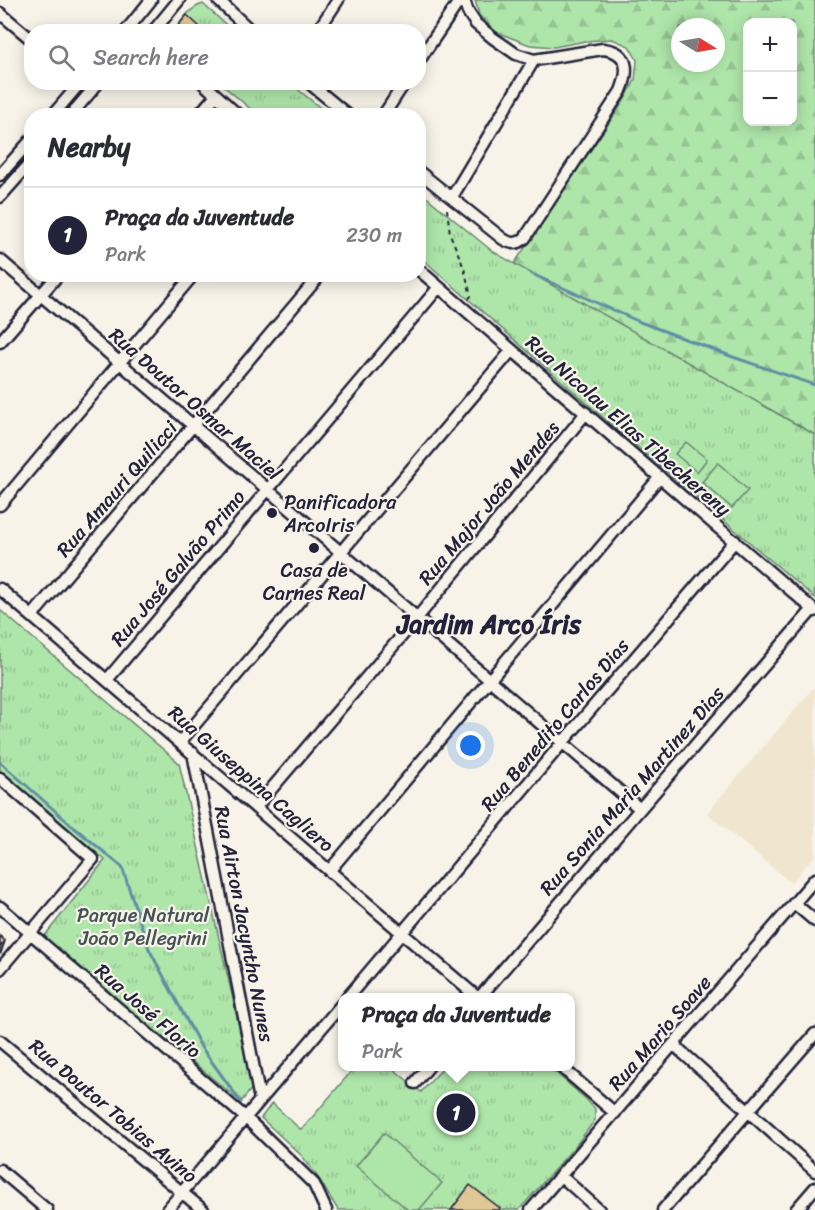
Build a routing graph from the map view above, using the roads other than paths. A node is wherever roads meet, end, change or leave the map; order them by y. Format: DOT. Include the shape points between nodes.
graph roads {
  1 [pos="172,0"];
  2 [pos="179,0"];
  3 [pos="218,0"];
  4 [pos="338,0"];
  5 [pos="462,0"];
  6 [pos="148,2"];
  7 [pos="4,17"];
  8 [pos="131,24"];
  9 [pos="161,24"];
  10 [pos="244,24"];
  11 [pos="322,24"];
  12 [pos="0,29"];
  13 [pos="24,33"];
  14 [pos="426,51"];
  15 [pos="534,60"];
  16 [pos="74,90"];
  17 [pos="92,90"];
  18 [pos="211,90"];
  19 [pos="318,90"];
  20 [pos="400,90"];
  21 [pos="216,95"];
  22 [pos="59,108"];
  23 [pos="77,108"];
  24 [pos="205,108"];
  25 [pos="230,108"];
  26 [pos="339,108"];
  27 [pos="388,108"];
  28 [pos="24,148"];
  29 [pos="24,170"];
  30 [pos="0,175"];
  31 [pos="426,177"];
  32 [pos="452,197"];
  33 [pos="0,198"];
  34 [pos="0,260"];
  35 [pos="426,275"];
  36 [pos="24,281"];
  37 [pos="25,282"];
  38 [pos="52,282"];
  39 [pos="187,282"];
  40 [pos="314,282"];
  41 [pos="439,286"];
  42 [pos="41,296"];
  43 [pos="0,342"];
  44 [pos="512,350"];
  45 [pos="120,363"];
  46 [pos="586,413"];
  47 [pos="194,426"];
  48 [pos="660,477"];
  49 [pos="268,490"];
  50 [pos="0,505"];
  51 [pos="735,541"];
  52 [pos="341,553"];
  53 [pos="0,588"];
  54 [pos="814,610"];
  55 [pos="32,616"];
  56 [pos="417,618"];
  57 [pos="106,680"];
  58 [pos="490,680"];
  59 [pos="180,742"];
  60 [pos="563,742"];
  61 [pos="193,753"];
  62 [pos="0,778"];
  63 [pos="256,807"];
  64 [pos="640,809"];
  65 [pos="330,870"];
  66 [pos="815,879"];
  67 [pos="794,903"];
  68 [pos="0,907"];
  69 [pos="815,921"];
  70 [pos="403,932"];
  71 [pos="30,933"];
  72 [pos="0,969"];
  73 [pos="352,993"];
  74 [pos="473,993"];
  75 [pos="483,993"];
  76 [pos="338,1009"];
  77 [pos="815,1034"];
  78 [pos="0,1041"];
  79 [pos="674,1046"];
  80 [pos="425,1071"];
  81 [pos="566,1071"];
  82 [pos="415,1083"];
  83 [pos="260,1100"];
  84 [pos="615,1113"];
  85 [pos="748,1113"];
  86 [pos="246,1118"];
  87 [pos="0,1170"];
  88 [pos="815,1171"];
  89 [pos="561,1176"];
  90 [pos="815,1188"];
  91 [pos="183,1192"];
  92 [pos="47,1210"];
  93 [pos="167,1210"];
  94 [pos="203,1210"];
  95 [pos="326,1210"];
  96 [pos="531,1210"];
  97 [pos="599,1210"];
  98 [pos="663,1210"];
  99 [pos="796,1210"];
  1 -- 2 [label="street"];
  2 -- 9 [label="street"];
  3 -- 10 [label="street"];
  4 -- 11 [label="street"];
  5 -- 14 [label="street"];
  5 -- 15 [label="street" via="476,24 516,54"];
  6 -- 8 [label="street"];
  7 -- 12 [label="street"];
  7 -- 13 [label="street"];
  15 -- 32 [label="street"];
  15 -- 32 [label="street" via="603,49 619,54 627,70 621,92 525,238 516,243 502,239"];
  16 -- 22 [label="street"];
  17 -- 23 [label="street"];
  18 -- 21 [label="street"];
  19 -- 26 [label="street"];
  20 -- 27 [label="street"];
  21 -- 24 [label="street"];
  21 -- 25 [label="street"];
  28 -- 30 [label="street"];
  29 -- 33 [label="street"];
  31 -- 32 [label="street"];
  34 -- 36 [label="street, Rua Doutor Osmar Maciel"];
  35 -- 41 [label="street, Rua Nicolau Elias Tibechereny"];
  37 -- 42 [label="street, Rua Doutor Osmar Maciel"];
  38 -- 42 [label="street"];
  39 -- 45 [label="street"];
  40 -- 47 [label="street, Rua Amauri Quilicci"];
  41 -- 44 [label="street, Rua Nicolau Elias Tibechereny"];
  41 -- 49 [label="street, Rua José Galvão Primo"];
  42 -- 43 [label="street"];
  42 -- 45 [label="street, Rua Doutor Osmar Maciel"];
  44 -- 46 [label="street, Rua Nicolau Elias Tibechereny"];
  44 -- 52 [label="street"];
  45 -- 47 [label="street, Rua Doutor Osmar Maciel"];
  45 -- 50 [label="street"];
  46 -- 48 [label="street, Rua Nicolau Elias Tibechereny"];
  46 -- 56 [label="street, Rua Major João Mendes"];
  47 -- 49 [label="street, Rua Doutor Osmar Maciel"];
  47 -- 55 [label="street, Rua Amauri Quilicci"];
  48 -- 51 [label="street, Rua Nicolau Elias Tibechereny"];
  48 -- 58 [label="street"];
  49 -- 52 [label="street, Rua Doutor Osmar Maciel"];
  49 -- 57 [label="street, Rua José Galvão Primo"];
  51 -- 54 [label="street, Rua Nicolau Elias Tibechereny"];
  51 -- 60 [label="street, Rua Benedito Carlos Dias"];
  52 -- 56 [label="street, Rua Doutor Osmar Maciel"];
  52 -- 59 [label="street"];
  53 -- 55 [label="street, Rua Giuseppina Cagliero"];
  54 -- 64 [label="street, Rua Sonia Maria Martinez Dias"];
  55 -- 57 [label="street, Rua Giuseppina Cagliero"];
  56 -- 58 [label="street, Rua Doutor Osmar Maciel"];
  56 -- 63 [label="street, Rua Major João Mendes"];
  57 -- 59 [label="street, Rua Giuseppina Cagliero"];
  58 -- 60 [label="street, Rua Doutor Osmar Maciel"];
  58 -- 65 [label="street"];
  59 -- 61 [label="street, Rua Giuseppina Cagliero"];
  60 -- 64 [label="street, Rua Doutor Osmar Maciel"];
  60 -- 70 [label="street, Rua Benedito Carlos Dias"];
  61 -- 63 [label="street, Rua Giuseppina Cagliero"];
  61 -- 83 [label="street, Rua Airton Jacyntho Nunes"];
  62 -- 71 [label="street" via="93,859"];
  63 -- 65 [label="street, Rua Giuseppina Cagliero"];
  64 -- 75 [label="street, Rua Sonia Maria Martinez Dias"];
  65 -- 70 [label="street, Rua Giuseppina Cagliero"];
  66 -- 67 [label="street, Rua Mario Soave"];
  67 -- 69 [label="street"];
  67 -- 79 [label="street, Rua Mario Soave"];
  68 -- 71 [label="street, Rua José Florio"];
  70 -- 73 [label="street, Rua Benedito Carlos Dias"];
  70 -- 74 [label="street, Rua Giuseppina Cagliero"];
  71 -- 72 [label="street"];
  71 -- 86 [label="street, Rua José Florio"];
  76 -- 83 [label="street"];
  77 -- 85 [label="street"];
  78 -- 91 [label="street, Rua Doutor Tobias Avino"];
  79 -- 84 [label="street, Rua Mario Soave"];
  79 -- 85 [label="street"];
  80 -- 82 [label="street"];
  81 -- 84 [label="street"];
  83 -- 86 [label="street"];
  84 -- 89 [label="street, Rua Mario Soave"];
  85 -- 88 [label="street"];
  85 -- 98 [label="street"];
  86 -- 91 [label="street"];
  86 -- 95 [label="street, Rua José Florio" via="314,1184"];
  87 -- 92 [label="street"];
  89 -- 96 [label="street, Rua Mario Soave"];
  89 -- 97 [label="street"];
  90 -- 99 [label="street"];
  91 -- 93 [label="street"];
  91 -- 94 [label="street, Rua Doutor Tobias Avino"];
}
